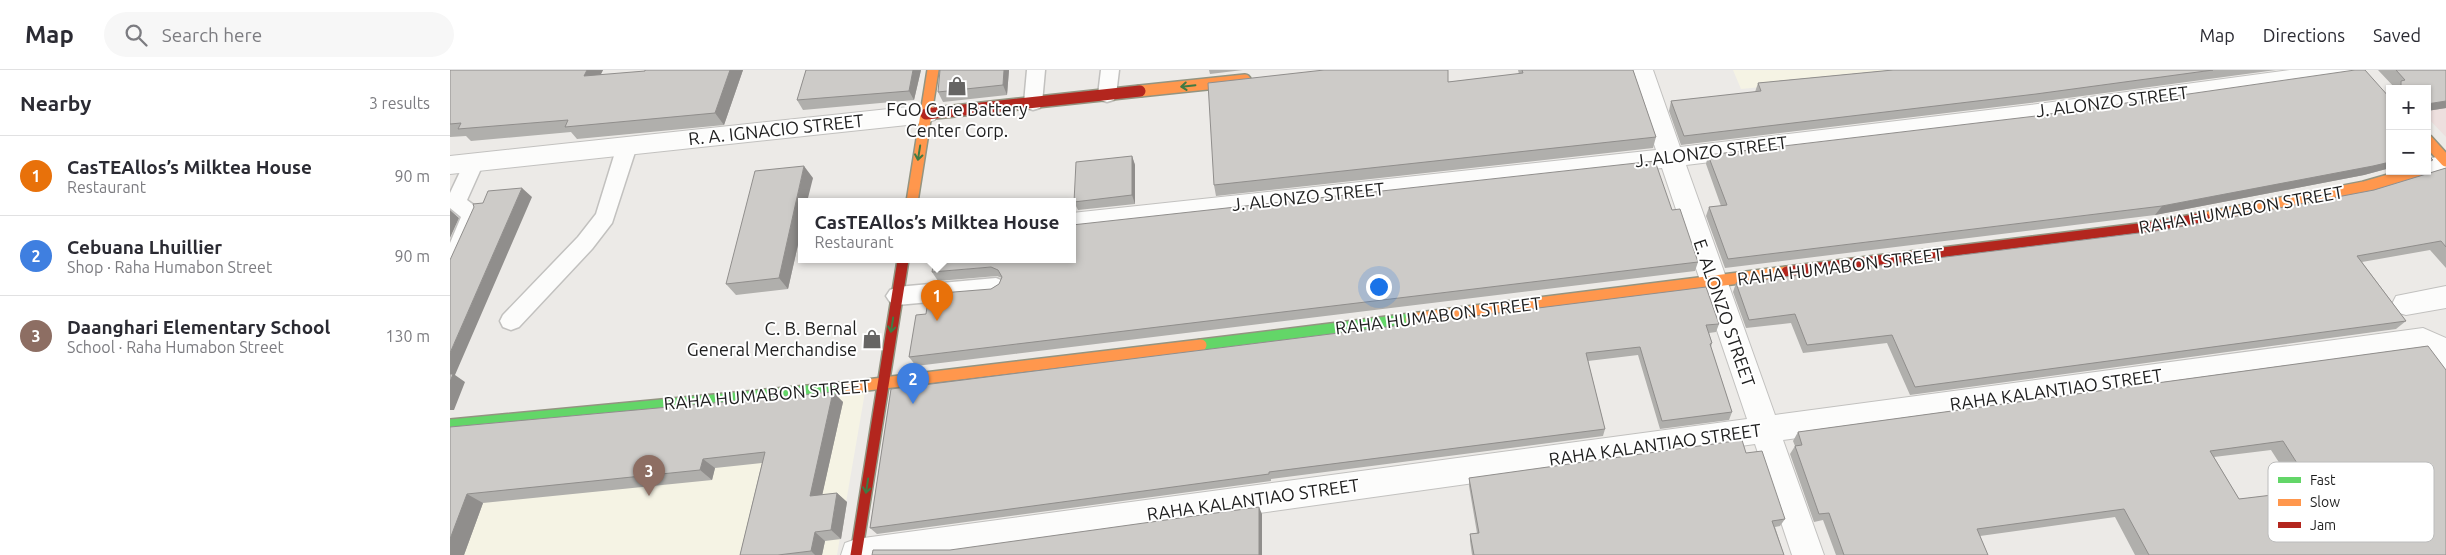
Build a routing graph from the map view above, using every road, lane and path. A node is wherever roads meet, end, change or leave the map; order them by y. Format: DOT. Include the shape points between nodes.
graph roads {
  1 [pos="933,70"];
  2 [pos="1036,70"];
  3 [pos="1110,70"];
  4 [pos="1641,70"];
  5 [pos="2348,70"];
  6 [pos="1253,79"];
  7 [pos="1107,95"];
  8 [pos="1033,103"];
  9 [pos="926,114"];
  10 [pos="2431,145"];
  11 [pos="627,146"];
  12 [pos="1671,158"];
  13 [pos="2446,162"];
  14 [pos="462,164"];
  15 [pos="2431,168"];
  16 [pos="2406,175"];
  17 [pos="913,198"];
  18 [pos="1076,223"];
  19 [pos="902,263"];
  20 [pos="450,267"];
  21 [pos="1714,283"];
  22 [pos="996,287"];
  23 [pos="897,296"];
  24 [pos="2446,296"];
  25 [pos="2406,304"];
  26 [pos="510,320"];
  27 [pos="2446,358"];
  28 [pos="883,384"];
  29 [pos="450,426"];
  30 [pos="1765,430"];
  31 [pos="856,554"];
  32 [pos="1808,555"];
  1 -- 9 [label="street"];
  2 -- 8 [label="lane"];
  3 -- 7 [label="lane"];
  4 -- 12 [label="street, E. ALONZO STREET"];
  5 -- 12 [label="street, J. ALONZO STREET"];
  6 -- 7 [label="street, R. A. IGNACIO STREET, one-way"];
  7 -- 8 [label="street, R. A. IGNACIO STREET"];
  8 -- 9 [label="street, R. A. IGNACIO STREET"];
  9 -- 11 [label="street, R. A. IGNACIO STREET"];
  9 -- 17 [label="street, one-way"];
  10 -- 13 [label="street"];
  11 -- 14 [label="street, R. A. IGNACIO STREET"];
  11 -- 26 [label="lane" via="605,217 585,243"];
  12 -- 18 [label="street, J. ALONZO STREET"];
  12 -- 21 [label="street, E. ALONZO STREET"];
  13 -- 15 [label="street"];
  14 -- 20 [label="lane" via="456,202 472,215"];
  16 -- 21 [label="street, RAHA HUMABON STREET" via="2364,187 2155,227"];
  19 -- 23 [label="street"];
  21 -- 28 [label="street, RAHA HUMABON STREET"];
  21 -- 30 [label="street, E. ALONZO STREET"];
  22 -- 23 [label="lane"];
  23 -- 28 [label="street, one-way"];
  24 -- 25 [label="street"];
  27 -- 30 [label="street, RAHA KALANTIAO STREET" via="2437,347 2424,340"];
  28 -- 29 [label="street, RAHA HUMABON STREET"];
  28 -- 31 [label="street, one-way"];
  30 -- 31 [label="street, RAHA KALANTIAO STREET"];
  30 -- 32 [label="street, E. ALONZO STREET"];
}
